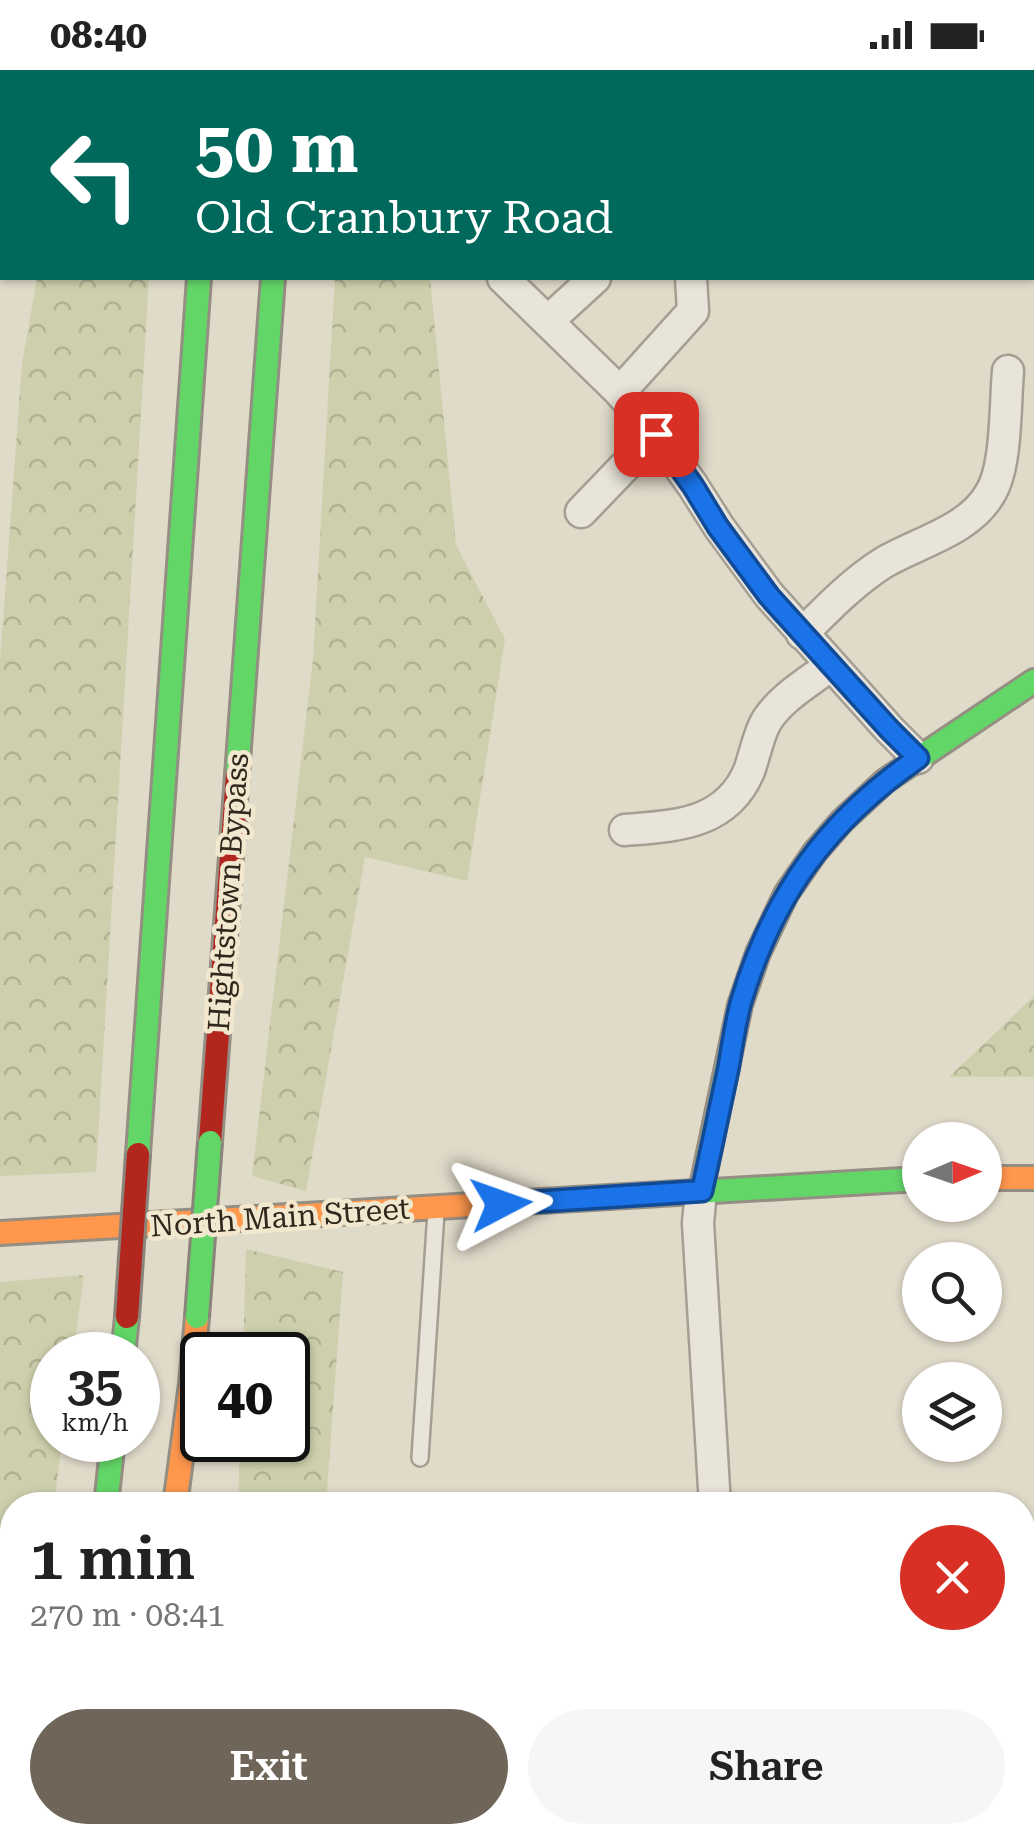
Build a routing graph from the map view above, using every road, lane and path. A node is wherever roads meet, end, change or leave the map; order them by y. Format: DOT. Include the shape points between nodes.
graph roads {
  1 [pos="199,280"];
  2 [pos="273,280"];
  3 [pos="505,280"];
  4 [pos="593,280"];
  5 [pos="691,280"];
  6 [pos="548,321"];
  7 [pos="1008,371"];
  8 [pos="620,392"];
  9 [pos="656,434"];
  10 [pos="580,512"];
  11 [pos="802,634"];
  12 [pos="831,666"];
  13 [pos="1034,681"];
  14 [pos="918,758"];
  15 [pos="625,830"];
  16 [pos="1002,1178"];
  17 [pos="1034,1178"];
  18 [pos="902,1180"];
  19 [pos="702,1191"];
  20 [pos="436,1208"];
  21 [pos="0,1234"];
  22 [pos="125,1332"];
  23 [pos="420,1458"];
  24 [pos="111,1462"];
  25 [pos="107,1492"];
  26 [pos="177,1492"];
  27 [pos="714,1492"];
  1 -- 22 [label="main road, bridge"];
  2 -- 26 [label="main road, Hightstown Bypass, bridge" via="197,1317"];
  3 -- 6 [label="street"];
  4 -- 6 [label="street"];
  5 -- 8 [label="street" via="693,311"];
  6 -- 8 [label="street"];
  7 -- 11 [label="street" via="1000,470 976,512 882,564"];
  8 -- 9 [label="street"];
  9 -- 10 [label="street"];
  9 -- 11 [label="street"];
  11 -- 12 [label="street"];
  12 -- 14 [label="street"];
  12 -- 15 [label="street" via="779,704 748,774 716,810 692,823"];
  13 -- 14 [label="main road"];
  14 -- 19 [label="main road" via="842,821 786,894 740,1005"];
  16 -- 17 [label="main road"];
  18 -- 19 [label="main road, North Main Street"];
  19 -- 20 [label="main road, North Main Street"];
  19 -- 27 [label="street" via="698,1223"];
  20 -- 21 [label="main road, North Main Street"];
  20 -- 23 [label="lane"];
  24 -- 25 [label="main road"];
}
